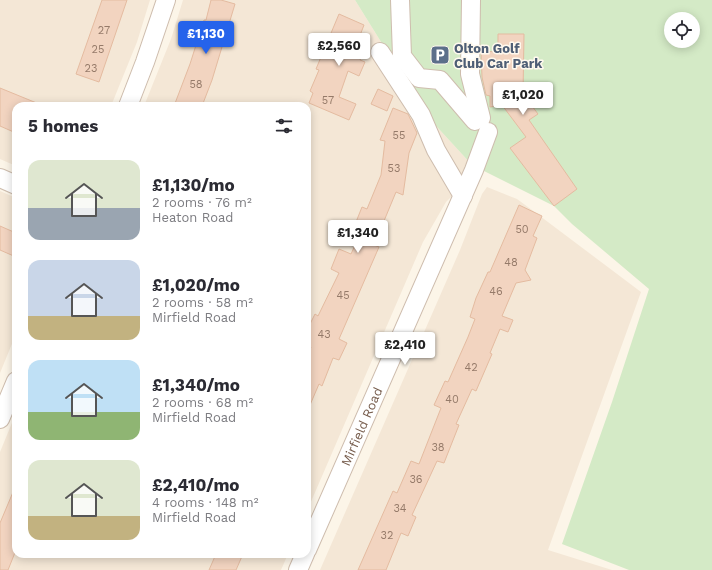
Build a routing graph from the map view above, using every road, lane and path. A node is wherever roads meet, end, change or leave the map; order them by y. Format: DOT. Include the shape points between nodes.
graph roads {
  1 [pos="166,0"];
  2 [pos="400,0"];
  3 [pos="471,0"];
  4 [pos="380,52"];
  5 [pos="129,102"];
  6 [pos="480,126"];
  7 [pos="0,178"];
  8 [pos="12,183"];
  9 [pos="463,196"];
  10 [pos="12,390"];
  11 [pos="0,419"];
  12 [pos="311,541"];
  13 [pos="303,558"];
  14 [pos="298,570"];
  1 -- 5 [label="street"];
  2 -- 6 [label="street" via="402,56 419,78 440,80"];
  3 -- 6 [label="street" via="470,74"];
  4 -- 9 [label="street" via="421,115 436,150"];
  6 -- 9 [label="street, Mirfield Road" via="474,170"];
  7 -- 8 [label="street"];
  9 -- 12 [label="street, Mirfield Road"];
  10 -- 11 [label="street"];
  13 -- 14 [label="street"];
}
